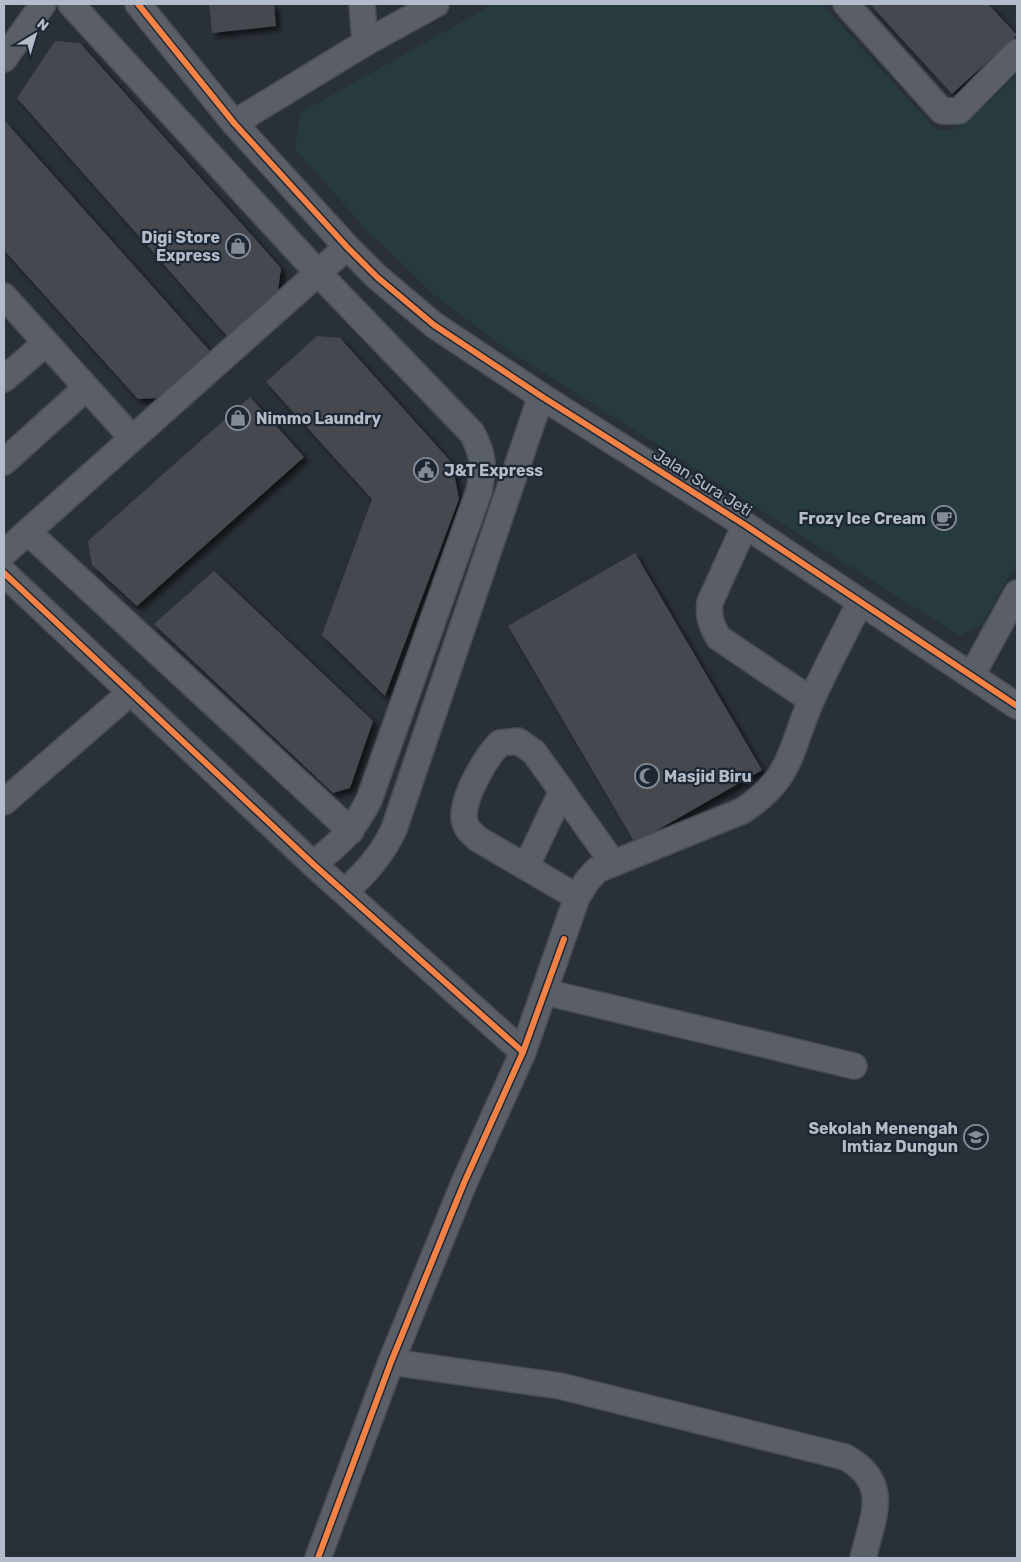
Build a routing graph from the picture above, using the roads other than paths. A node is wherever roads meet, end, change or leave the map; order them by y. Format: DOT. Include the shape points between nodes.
graph roads {
  1 [pos="42,4"];
  2 [pos="71,4"];
  3 [pos="138,4"];
  4 [pos="362,4"];
  5 [pos="435,4"];
  6 [pos="846,4"];
  7 [pos="365,43"];
  8 [pos="1017,52"];
  9 [pos="4,59"];
  10 [pos="234,123"];
  11 [pos="347,247"];
  12 [pos="318,273"];
  13 [pos="5,300"];
  14 [pos="46,343"];
  15 [pos="4,379"];
  16 [pos="86,388"];
  17 [pos="541,396"];
  18 [pos="132,438"];
  19 [pos="4,462"];
  20 [pos="744,525"];
  21 [pos="28,532"];
  22 [pos="4,553"];
  23 [pos="4,573"];
  24 [pos="1017,593"];
  25 [pos="860,602"];
  26 [pos="972,675"];
  27 [pos="131,692"];
  28 [pos="811,700"];
  29 [pos="1017,706"];
  30 [pos="562,791"];
  31 [pos="4,802"];
  32 [pos="351,831"];
  33 [pos="613,863"];
  34 [pos="313,864"];
  35 [pos="526,867"];
  36 [pos="345,892"];
  37 [pos="577,896"];
  38 [pos="545,992"];
  39 [pos="523,1052"];
  40 [pos="854,1066"];
  41 [pos="391,1362"];
  42 [pos="318,1558"];
  43 [pos="863,1558"];
  1 -- 9 [label="street"];
  2 -- 12 [label="street"];
  3 -- 10 [label="street, Jalan Sura Jeti"];
  4 -- 7 [label="street"];
  5 -- 7 [label="street"];
  6 -- 8 [label="street" via="942,111 959,111"];
  7 -- 10 [label="street"];
  10 -- 11 [label="street, Jalan Sura Jeti"];
  11 -- 12 [label="street"];
  11 -- 17 [label="street, Jalan Sura Jeti" via="434,325"];
  12 -- 18 [label="street"];
  12 -- 32 [label="street" via="472,433 482,452 479,490 369,800"];
  13 -- 14 [label="street"];
  14 -- 15 [label="street"];
  14 -- 16 [label="street"];
  16 -- 18 [label="street"];
  16 -- 19 [label="street"];
  17 -- 20 [label="street, Jalan Sura Jeti"];
  17 -- 36 [label="street" via="394,829 373,865"];
  18 -- 21 [label="street"];
  20 -- 25 [label="street, Jalan Sura Jeti"];
  20 -- 28 [label="street" via="710,602 711,626 719,638"];
  21 -- 22 [label="street"];
  21 -- 32 [label="street"];
  23 -- 27 [label="street"];
  24 -- 26 [label="street"];
  25 -- 26 [label="street, Jalan Sura Jeti"];
  25 -- 28 [label="street"];
  26 -- 29 [label="street, Jalan Sura Jeti"];
  27 -- 31 [label="street"];
  27 -- 34 [label="street"];
  28 -- 33 [label="street" via="786,768 760,799 742,810"];
  30 -- 33 [label="street"];
  30 -- 35 [label="street"];
  30 -- 35 [label="street" via="534,752 518,741 500,743 486,757 466,805 464,818 468,830 478,840"];
  32 -- 34 [label="street" via="341,843"];
  33 -- 37 [label="street" via="597,870"];
  34 -- 36 [label="street"];
  35 -- 37 [label="street"];
  36 -- 39 [label="street"];
  37 -- 38 [label="street"];
  38 -- 39 [label="street"];
  38 -- 40 [label="street"];
  39 -- 41 [label="street" via="464,1183"];
  41 -- 42 [label="street"];
  41 -- 43 [label="street" via="560,1386 845,1457 860,1465 875,1487 877,1500"];
}
